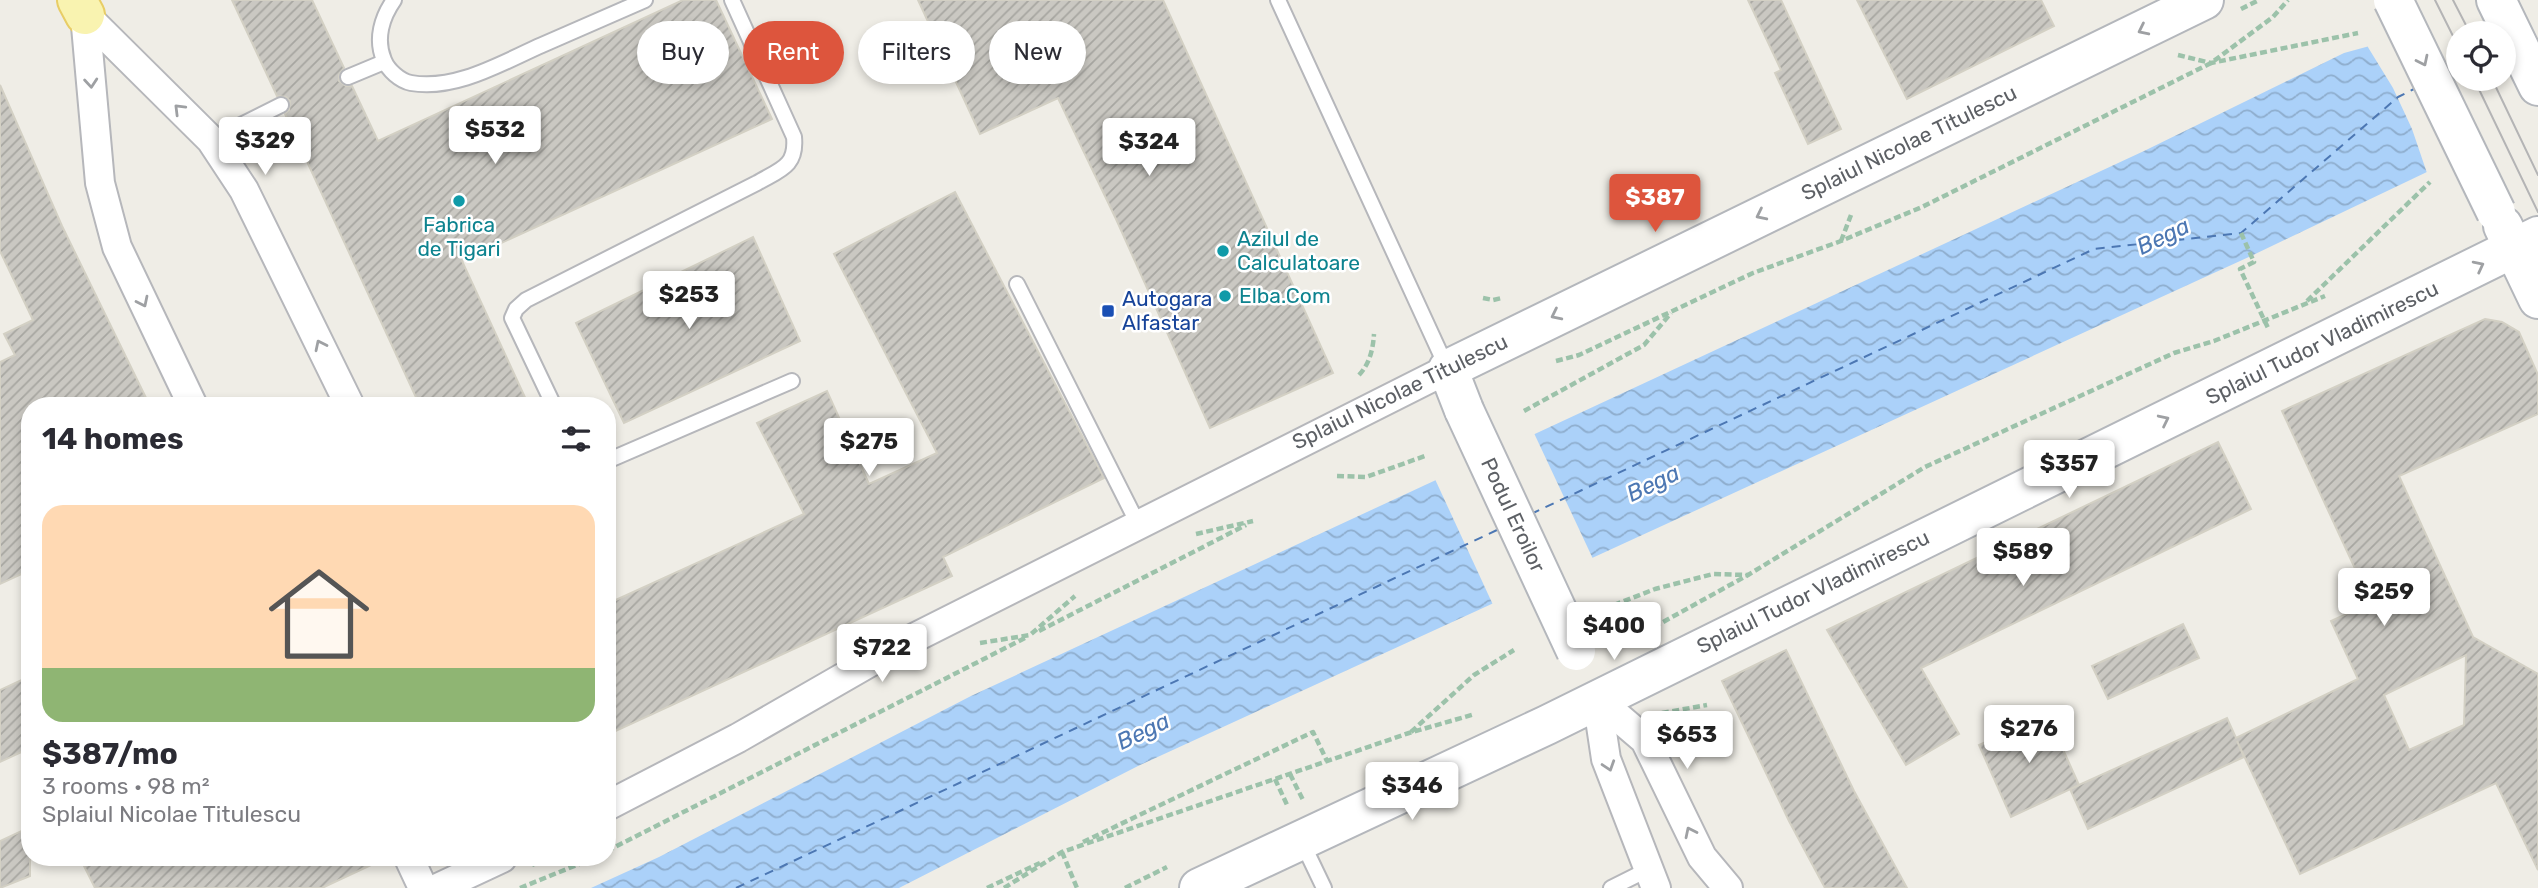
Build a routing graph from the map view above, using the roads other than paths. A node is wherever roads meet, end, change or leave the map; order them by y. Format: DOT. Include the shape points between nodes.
graph roads {
  1 [pos="394,0"];
  2 [pos="645,0"];
  3 [pos="732,0"];
  4 [pos="1278,0"];
  5 [pos="2204,0"];
  6 [pos="2393,0"];
  7 [pos="2496,0"];
  8 [pos="81,8"];
  9 [pos="384,62"];
  10 [pos="348,77"];
  11 [pos="2538,86"];
  12 [pos="281,105"];
  13 [pos="211,140"];
  14 [pos="2526,242"];
  15 [pos="1017,284"];
  16 [pos="2538,299"];
  17 [pos="1448,369"];
  18 [pos="792,381"];
  19 [pos="189,397"];
  20 [pos="346,397"];
  21 [pos="550,397"];
  22 [pos="616,457"];
  23 [pos="1138,524"];
  24 [pos="1597,699"];
  25 [pos="616,801"];
  26 [pos="1299,819"];
  27 [pos="413,866"];
  28 [pos="485,866"];
  29 [pos="1651,879"];
  30 [pos="423,888"];
  31 [pos="438,888"];
  32 [pos="1199,888"];
  33 [pos="1324,888"];
  34 [pos="1611,888"];
  35 [pos="1728,888"];
  1 -- 9 [label="lane" via="383,15 380,47"];
  2 -- 9 [label="lane" via="471,76 435,84 408,83"];
  3 -- 21 [label="lane" via="794,137 796,152 789,164 768,176 516,309 512,318"];
  4 -- 17 [label="lane"];
  5 -- 17 [label="street, Splaiul Nicolae Titulescu, one-way"];
  6 -- 14 [label="street, one-way, bridge" via="2496,212"];
  7 -- 11 [label="street"];
  13 -- 8 [label="street, one-way"];
  8 -- 19 [label="street, one-way" via="100,183 117,247"];
  9 -- 10 [label="lane"];
  12 -- 13 [label="lane"];
  20 -- 13 [label="street, one-way" via="244,190"];
  14 -- 16 [label="street"];
  24 -- 14 [label="street, Splaiul Tudor Vladimirescu, one-way"];
  15 -- 23 [label="lane"];
  17 -- 23 [label="street, Splaiul Nicolae Titulescu"];
  17 -- 24 [label="street, Podul Eroilor, bridge"];
  18 -- 22 [label="lane"];
  23 -- 25 [label="street, Splaiul Nicolae Titulescu" via="898,646 715,751"];
  24 -- 26 [label="street, Splaiul Tudor Vladimirescu"];
  24 -- 29 [label="street, one-way" via="1606,759"];
  35 -- 24 [label="street, one-way" via="1702,857 1645,740"];
  26 -- 32 [label="street, Splaiul Tudor Vladimirescu"];
  26 -- 33 [label="lane"];
  27 -- 30 [label="street"];
  28 -- 31 [label="street"];
  29 -- 34 [label="lane"];
}
